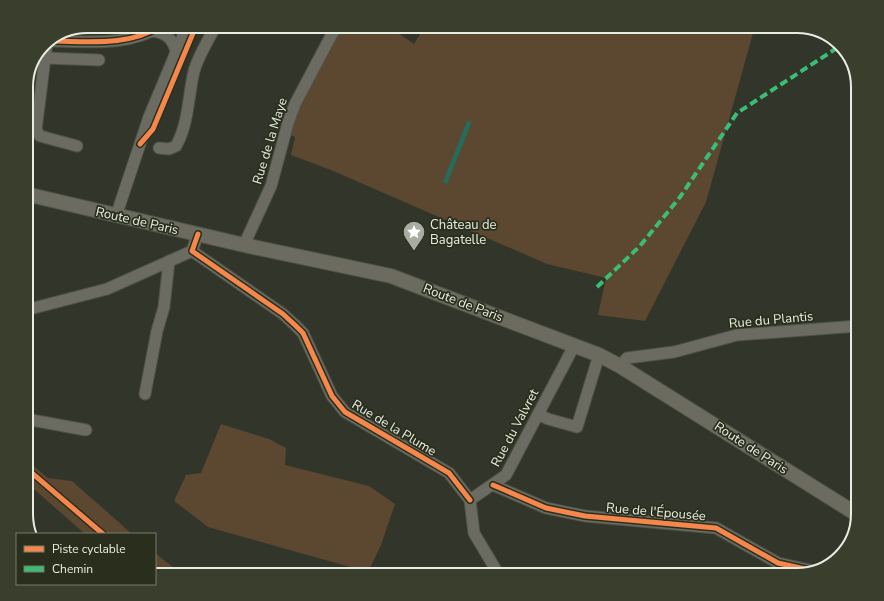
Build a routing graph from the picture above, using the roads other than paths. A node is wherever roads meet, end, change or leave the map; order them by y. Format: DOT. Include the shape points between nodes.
graph roads {
  1 [pos="147,33"];
  2 [pos="162,33"];
  3 [pos="184,33"];
  4 [pos="212,33"];
  5 [pos="333,33"];
  6 [pos="57,42"];
  7 [pos="176,50"];
  8 [pos="46,51"];
  9 [pos="45,58"];
  10 [pos="99,60"];
  11 [pos="77,146"];
  12 [pos="159,148"];
  13 [pos="33,196"];
  14 [pos="116,216"];
  15 [pos="198,234"];
  16 [pos="244,245"];
  17 [pos="192,252"];
  18 [pos="169,262"];
  19 [pos="33,308"];
  20 [pos="851,327"];
  21 [pos="574,346"];
  22 [pos="599,356"];
  23 [pos="620,366"];
  24 [pos="145,394"];
  25 [pos="538,414"];
  26 [pos="33,420"];
  27 [pos="86,430"];
  28 [pos="493,485"];
  29 [pos="470,500"];
  30 [pos="851,511"];
  31 [pos="495,568"];
  32 [pos="800,568"];
  1 -- 6 [label="street" via="118,41"];
  2 -- 7 [label="street" via="174,43"];
  3 -- 7 [label="street"];
  4 -- 12 [label="street" via="196,66 183,135 176,146 169,149"];
  5 -- 16 [label="street, Rue de la Maye" via="295,104 271,186"];
  7 -- 14 [label="street" via="149,117"];
  8 -- 9 [label="street"];
  9 -- 10 [label="street"];
  9 -- 11 [label="street" via="36,130 40,136"];
  13 -- 14 [label="main road, Route de Paris"];
  14 -- 15 [label="main road, Route de Paris"];
  15 -- 16 [label="main road, Route de Paris"];
  15 -- 17 [label="street"];
  16 -- 21 [label="main road, Route de Paris" via="391,276"];
  17 -- 18 [label="street"];
  17 -- 29 [label="street, Rue de la Plume" via="283,314 303,333 332,396 345,412 449,473"];
  18 -- 19 [label="street" via="107,289"];
  18 -- 24 [label="street" via="164,307"];
  20 -- 23 [label="street, Rue du Plantis" via="737,335 674,352 627,358"];
  21 -- 22 [label="main road, Route de Paris"];
  21 -- 25 [label="street, Rue du Valvret"];
  22 -- 23 [label="main road, Route de Paris"];
  22 -- 25 [label="street" via="577,427"];
  23 -- 30 [label="main road, Route de Paris"];
  25 -- 28 [label="street, Rue du Valvret" via="506,475"];
  26 -- 27 [label="street"];
  28 -- 29 [label="street, Rue du Valvret"];
  28 -- 32 [label="street, Rue de l'Épousée" via="546,508 585,516 716,528 778,563"];
  29 -- 31 [label="street" via="474,534"];
}
